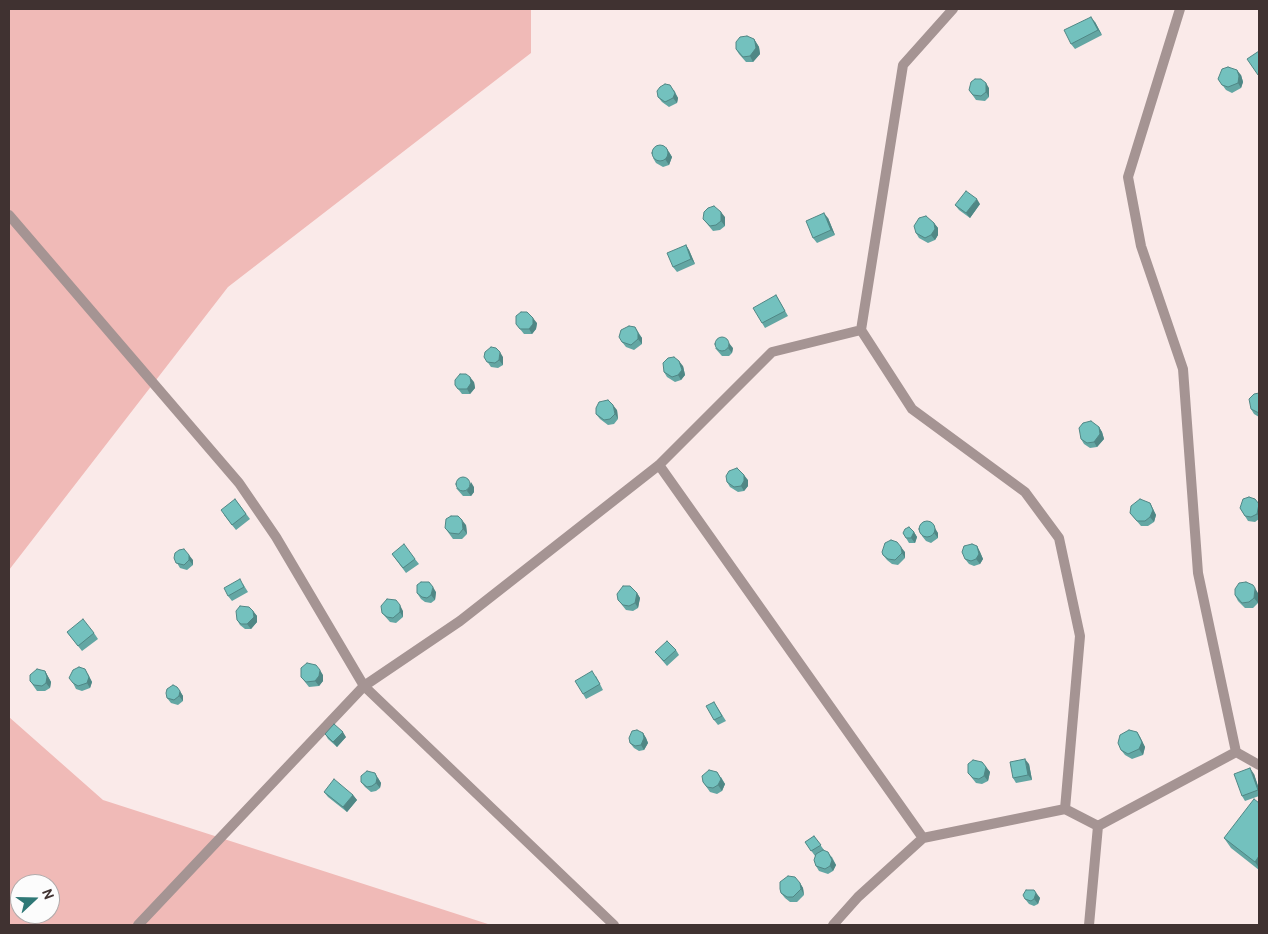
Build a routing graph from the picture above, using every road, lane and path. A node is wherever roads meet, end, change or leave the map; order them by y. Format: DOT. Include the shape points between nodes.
graph roads {
  1 [pos="953,9"];
  2 [pos="1180,9"];
  3 [pos="9,215"];
  4 [pos="861,330"];
  5 [pos="659,465"];
  6 [pos="364,686"];
  7 [pos="1236,752"];
  8 [pos="1259,766"];
  9 [pos="1065,809"];
  10 [pos="1098,826"];
  11 [pos="923,838"];
  12 [pos="138,925"];
  13 [pos="614,925"];
  14 [pos="833,925"];
  15 [pos="1089,925"];
  1 -- 4 [label="street" via="902,65"];
  2 -- 7 [label="street" via="1128,177 1141,246 1183,369 1198,573"];
  3 -- 6 [label="street" via="239,483 276,537"];
  4 -- 5 [label="street" via="772,352"];
  4 -- 9 [label="street" via="912,409 1025,492 1059,538 1080,636"];
  5 -- 6 [label="street" via="460,621"];
  5 -- 11 [label="street"];
  6 -- 12 [label="street"];
  6 -- 13 [label="street"];
  7 -- 8 [label="street"];
  7 -- 10 [label="street"];
  9 -- 10 [label="street"];
  9 -- 11 [label="street"];
  10 -- 15 [label="street"];
  11 -- 14 [label="street" via="858,896"];
}
